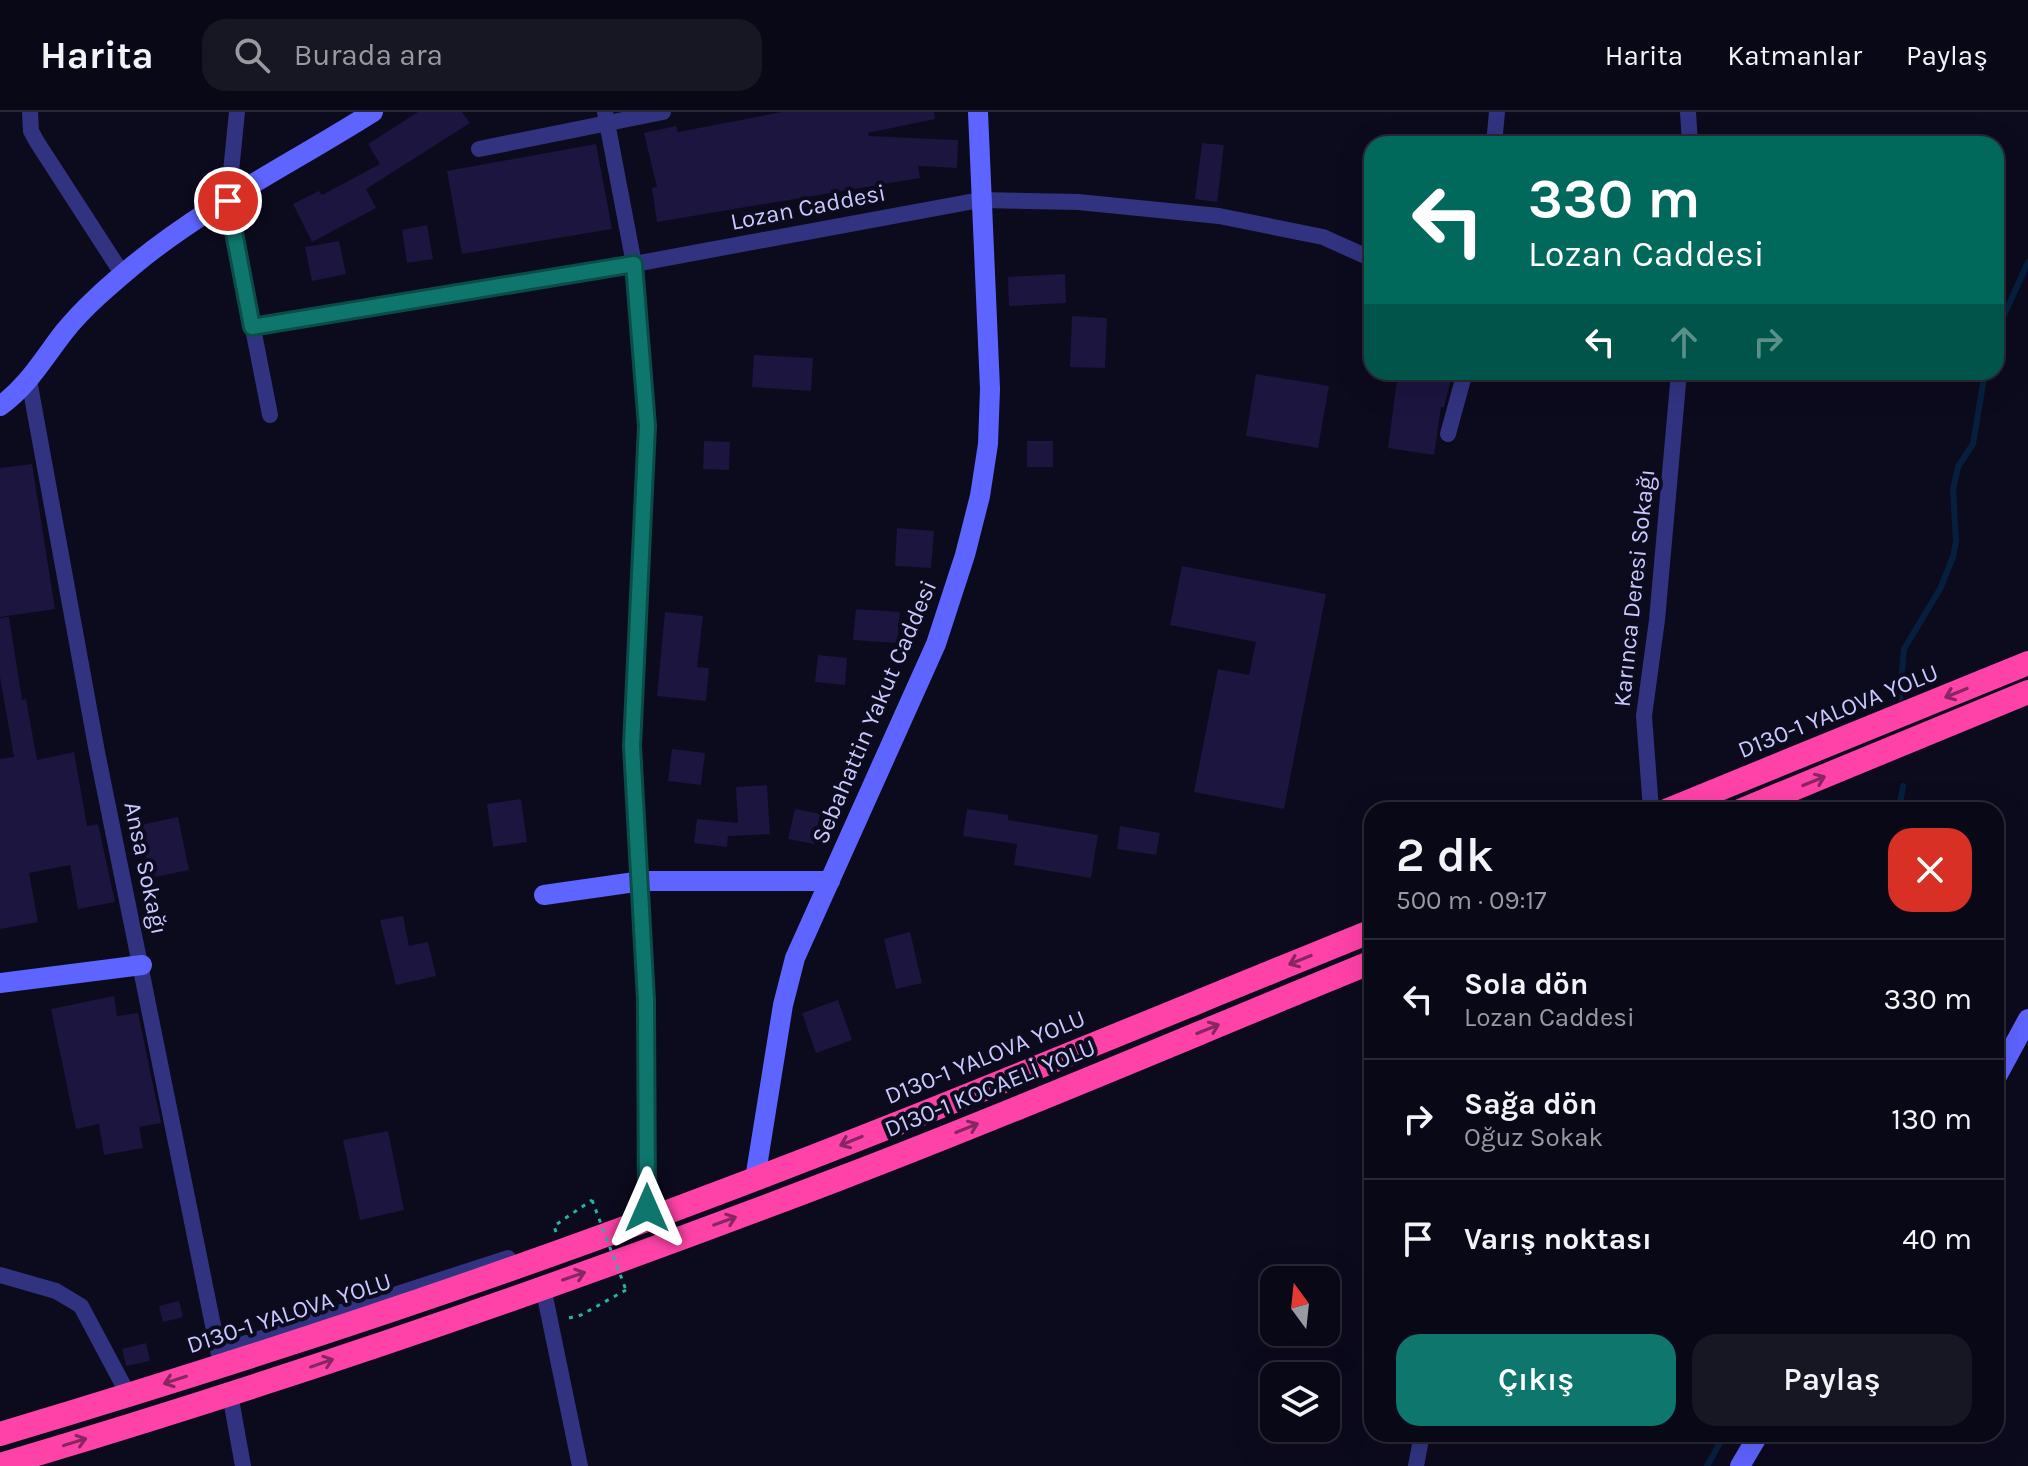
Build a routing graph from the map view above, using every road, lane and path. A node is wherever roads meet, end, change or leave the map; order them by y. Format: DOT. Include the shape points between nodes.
graph roads {
  1 [pos="30,112"];
  2 [pos="237,112"];
  3 [pos="373,112"];
  4 [pos="663,112"];
  5 [pos="978,112"];
  6 [pos="1497,112"];
  7 [pos="1688,112"];
  8 [pos="606,117"];
  9 [pos="1495,136"];
  10 [pos="1690,136"];
  11 [pos="479,149"];
  12 [pos="980,200"];
  13 [pos="228,201"];
  14 [pos="1364,255"];
  15 [pos="634,264"];
  16 [pos="123,275"];
  17 [pos="252,327"];
  18 [pos="29,380"];
  19 [pos="1463,380"];
  20 [pos="1678,380"];
  21 [pos="0,406"];
  22 [pos="270,415"];
  23 [pos="1448,434"];
  24 [pos="2028,663"];
  25 [pos="2028,692"];
  26 [pos="1650,802"];
  27 [pos="1688,802"];
  28 [pos="1761,802"];
  29 [pos="642,881"];
  30 [pos="830,881"];
  31 [pos="544,895"];
  32 [pos="1364,934"];
  33 [pos="142,965"];
  34 [pos="1364,965"];
  35 [pos="0,983"];
  36 [pos="2028,1019"];
  37 [pos="2004,1063"];
  38 [pos="756,1172"];
  39 [pos="647,1208"];
  40 [pos="554,1226"];
  41 [pos="0,1275"];
  42 [pos="543,1287"];
  43 [pos="581,1315"];
  44 [pos="220,1359"];
  45 [pos="230,1394"];
  46 [pos="129,1396"];
  47 [pos="0,1434"];
  48 [pos="1420,1442"];
  49 [pos="1754,1442"];
  50 [pos="40,1459"];
  51 [pos="0,1465"];
  52 [pos="243,1466"];
  53 [pos="580,1466"];
  54 [pos="1416,1466"];
  55 [pos="1740,1466"];
  1 -- 16 [label="street" via="37,142"];
  2 -- 13 [label="street"];
  3 -- 13 [label="street"];
  4 -- 8 [label="street"];
  5 -- 12 [label="street, Sebahattin Yakut Caddesi"];
  6 -- 9 [label="street"];
  7 -- 10 [label="street"];
  8 -- 11 [label="street"];
  8 -- 15 [label="street"];
  12 -- 14 [label="street, Lozan Caddesi" via="1078,202 1219,216 1323,237"];
  12 -- 15 [label="street, Lozan Caddesi"];
  12 -- 30 [label="street, Sebahattin Yakut Caddesi" via="990,416 980,496 936,644"];
  13 -- 16 [label="street"];
  13 -- 17 [label="street"];
  15 -- 17 [label="street, Lozan Caddesi"];
  15 -- 29 [label="street" via="647,426 632,746"];
  16 -- 18 [label="street" via="66,330"];
  17 -- 22 [label="street"];
  18 -- 21 [label="street"];
  18 -- 33 [label="street, Ansa Sokağı"];
  19 -- 23 [label="street"];
  20 -- 26 [label="street, Karınca Deresi Sokağı" via="1644,716"];
  24 -- 27 [label="highway, D130-1 YALOVA YOLU, one-way"];
  28 -- 25 [label="highway, one-way"];
  29 -- 30 [label="street"];
  29 -- 31 [label="street"];
  29 -- 39 [label="street"];
  30 -- 38 [label="street, Sebahattin Yakut Caddesi" via="788,982"];
  32 -- 38 [label="highway, D130-1 YALOVA YOLU, one-way"];
  33 -- 35 [label="street"];
  33 -- 44 [label="street, Ansa Sokağı"];
  42 -- 34 [label="highway, D130-1 KOCAELİ YOLU, one-way" via="843,1177"];
  36 -- 37 [label="street"];
  38 -- 39 [label="street"];
  38 -- 44 [label="highway, D130-1 YALOVA YOLU" via="604,1234"];
  39 -- 44 [label="street"];
  40 -- 43 [label="path, bridge" via="592,1200 626,1290"];
  41 -- 46 [label="street" via="56,1291 81,1306"];
  45 -- 42 [label="highway, one-way"];
  42 -- 53 [label="street"];
  44 -- 46 [label="highway, D130-1 YALOVA YOLU, one-way"];
  50 -- 45 [label="highway, one-way"];
  45 -- 52 [label="street"];
  46 -- 47 [label="highway, D130-1 YALOVA YOLU"];
  48 -- 54 [label="street"];
  49 -- 55 [label="street"];
  50 -- 51 [label="highway"];
}
